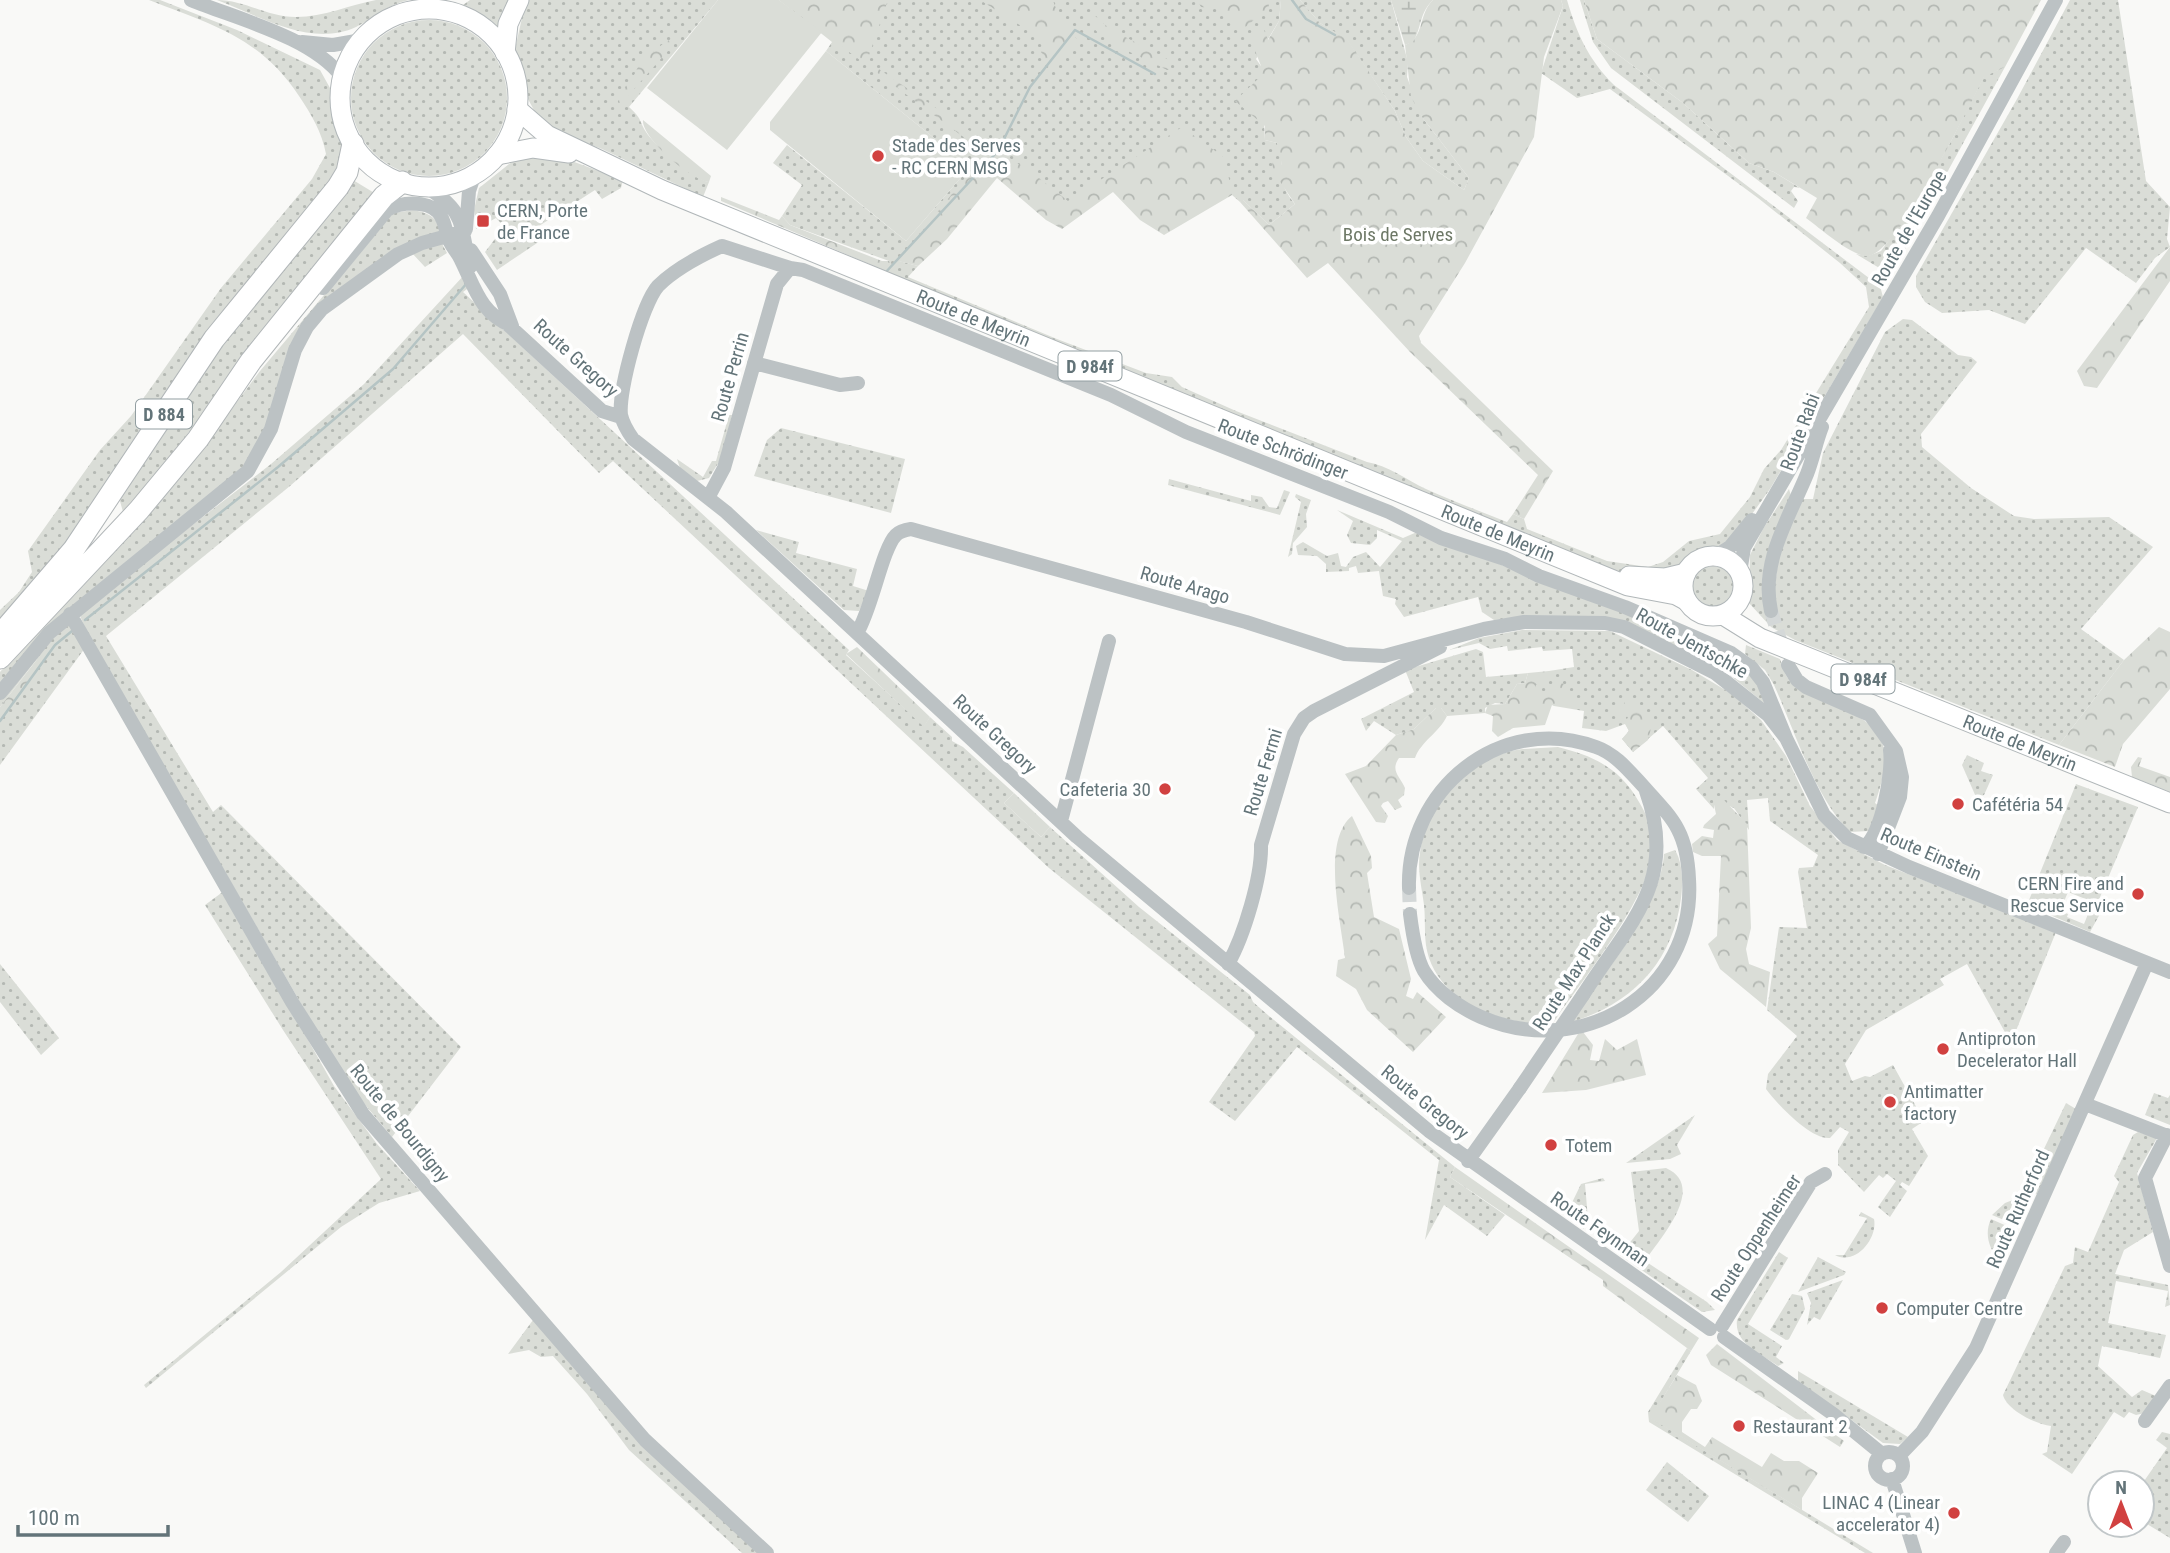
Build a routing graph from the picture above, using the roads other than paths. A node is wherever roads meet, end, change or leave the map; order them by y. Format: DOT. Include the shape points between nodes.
graph roads {
  1 [pos="191,0"];
  2 [pos="519,0"];
  3 [pos="2056,0"];
  4 [pos="451,5"];
  5 [pos="362,40"];
  6 [pos="297,42"];
  7 [pos="505,53"];
  8 [pos="342,77"];
  9 [pos="517,109"];
  10 [pos="353,144"];
  11 [pos="498,155"];
  12 [pos="582,155"];
  13 [pos="475,173"];
  14 [pos="402,182"];
  15 [pos="424,186"];
  16 [pos="448,236"];
  17 [pos="466,237"];
  18 [pos="790,268"];
  19 [pos="512,326"];
  20 [pos="754,363"];
  21 [pos="858,383"];
  22 [pos="1836,390"];
  23 [pos="216,415"];
  24 [pos="621,416"];
  25 [pos="1788,471"];
  26 [pos="1800,488"];
  27 [pos="708,498"];
  28 [pos="1716,556"];
  29 [pos="1600,572"];
  30 [pos="1686,573"];
  31 [pos="1740,573"];
  32 [pos="1741,599"];
  33 [pos="1686,601"];
  34 [pos="1771,611"];
  35 [pos="70,614"];
  36 [pos="1723,615"];
  37 [pos="857,633"];
  38 [pos="0,635"];
  39 [pos="1457,638"];
  40 [pos="1110,641"];
  41 [pos="0,658"];
  42 [pos="1791,658"];
  43 [pos="0,693"];
  44 [pos="1887,735"];
  45 [pos="1786,738"];
  46 [pos="1644,788"];
  47 [pos="1813,795"];
  48 [pos="2170,803"];
  49 [pos="1061,821"];
  50 [pos="1864,847"];
  51 [pos="1878,854"];
  52 [pos="1409,888"];
  53 [pos="1410,914"];
  54 [pos="2147,963"];
  55 [pos="1228,964"];
  56 [pos="2170,972"];
  57 [pos="2085,1104"];
  58 [pos="2168,1136"];
  59 [pos="1468,1160"];
  60 [pos="1825,1174"];
  61 [pos="2170,1266"];
  62 [pos="1718,1331"];
  63 [pos="2170,1386"];
  64 [pos="2145,1421"];
  65 [pos="1882,1454"];
  66 [pos="1899,1456"];
  67 [pos="1892,1479"];
  68 [pos="768,1553"];
  69 [pos="1915,1553"];
  1 -- 6 [label="street"];
  2 -- 7 [label="main road" via="508,24"];
  3 -- 22 [label="street, Route de l'Europe" via="1978,146"];
  4 -- 5 [label="main road" via="405,13 379,25"];
  4 -- 7 [label="main road" via="481,25"];
  5 -- 6 [label="street" via="333,45"];
  5 -- 8 [label="main road"];
  6 -- 8 [label="street"];
  7 -- 9 [label="main road" via="516,80"];
  8 -- 10 [label="main road" via="342,113"];
  9 -- 11 [label="main road"];
  9 -- 12 [label="main road, Route de Meyrin / D 984f" via="538,130"];
  10 -- 14 [label="main road" via="373,167"];
  10 -- 38 [label="highway, D 884" via="347,172 338,187 214,339 74,549"];
  11 -- 12 [label="main road, Route de Meyrin / D 984f" via="533,148"];
  11 -- 13 [label="main road"];
  12 -- 29 [label="main road, Route de Meyrin / D 984f"];
  13 -- 15 [label="main road" via="447,184"];
  13 -- 17 [label="street, Route Gregory"];
  14 -- 15 [label="main road"];
  14 -- 23 [label="highway, D 884" via="384,196 251,360"];
  15 -- 17 [label="street, Route Gregory" via="450,202"];
  16 -- 17 [label="street"];
  16 -- 19 [label="street, Route Gregory" via="479,301"];
  16 -- 23 [label="street, Route Gregory" via="442,218 431,207 402,204 387,210"];
  16 -- 35 [label="street" via="398,254 323,309 295,349 271,429 248,471"];
  17 -- 19 [label="street, Route Gregory" via="470,264 484,298"];
  18 -- 20 [label="street, Route Perrin" via="777,284"];
  18 -- 24 [label="street, Route Schrödinger" via="722,246 665,281 653,293 637,330"];
  18 -- 45 [label="street, Route Schrödinger" via="1111,395 1186,432 1731,653 1763,682"];
  19 -- 24 [label="street, Route Gregory" via="602,411"];
  20 -- 21 [label="street" via="841,385"];
  20 -- 27 [label="street, Route Perrin" via="724,468"];
  22 -- 25 [label="street, Route de l'Europe"];
  22 -- 26 [label="street, Route Rabi"];
  23 -- 41 [label="highway, D 884" via="139,510"];
  24 -- 27 [label="street, Route Gregory" via="633,439"];
  25 -- 26 [label="street, Route Rabi" via="1798,478"];
  25 -- 28 [label="street, Route de l'Europe" via="1730,547"];
  25 -- 31 [label="street, Route de l'Europe" via="1744,548"];
  26 -- 34 [label="street, Route Rabi" via="1769,568"];
  27 -- 37 [label="street, Route Gregory"];
  28 -- 30 [label="main road" via="1696,561"];
  28 -- 31 [label="main road" via="1730,561"];
  29 -- 30 [label="main road, Route de Meyrin / D 984f" via="1650,579"];
  29 -- 33 [label="main road, Route de Meyrin / D 984f" via="1628,586"];
  30 -- 33 [label="main road"];
  31 -- 32 [label="main road"];
  32 -- 36 [label="main road"];
  32 -- 42 [label="main road, Route de Meyrin / D 984f"];
  33 -- 36 [label="main road" via="1704,615"];
  35 -- 43 [label="street"];
  35 -- 68 [label="street, Route de Bourdigny" via="292,1002 363,1114 645,1440"];
  36 -- 42 [label="main road, Route de Meyrin / D 984f"];
  37 -- 39 [label="street, Route Arago" via="868,615 891,541 904,530 918,529 1345,654 1384,656"];
  37 -- 49 [label="street, Route Gregory"];
  39 -- 45 [label="street, Route Jentschke" via="1524,622 1624,627 1734,686 1768,715"];
  39 -- 55 [label="street, Route Fermi" via="1314,711 1298,725"];
  40 -- 49 [label="street"];
  42 -- 44 [label="street" via="1800,683 1870,715"];
  42 -- 48 [label="main road, Route de Meyrin / D 984f"];
  44 -- 50 [label="street" via="1890,777 1878,823"];
  44 -- 51 [label="street" via="1899,760 1901,787"];
  45 -- 47 [label="street, Route Jentschke"];
  46 -- 52 [label="street" via="1608,753 1574,741 1534,741 1491,752 1458,772 1436,797 1415,838"];
  46 -- 53 [label="street" via="1679,827 1688,864 1689,902 1675,953 1643,994 1619,1013 1588,1026 1552,1032 1513,1030 1476,1015 1447,996 1423,970"];
  46 -- 59 [label="street, Route Max Planck, bridge" via="1659,842 1655,876 1646,896"];
  47 -- 50 [label="street, Route Einstein" via="1830,822"];
  49 -- 55 [label="street, Route Gregory"];
  50 -- 51 [label="street, Route Einstein"];
  51 -- 54 [label="street, Route Einstein"];
  54 -- 56 [label="street, Route Einstein"];
  54 -- 57 [label="street, Route Rutherford"];
  55 -- 59 [label="street, Route Gregory"];
  57 -- 58 [label="street"];
  57 -- 66 [label="street, Route Rutherford" via="1976,1348 1922,1432"];
  58 -- 61 [label="street" via="2146,1178"];
  59 -- 62 [label="street, Route Feynman"];
  60 -- 62 [label="street, Route Oppenheimer" via="1811,1182"];
  62 -- 65 [label="street, Route Feynman"];
  63 -- 64 [label="street"];
  65 -- 66 [label="street" via="1890,1451"];
  65 -- 67 [label="street" via="1876,1460 1876,1471 1884,1479"];
  66 -- 67 [label="street" via="1903,1470"];
  67 -- 69 [label="street"];
}
